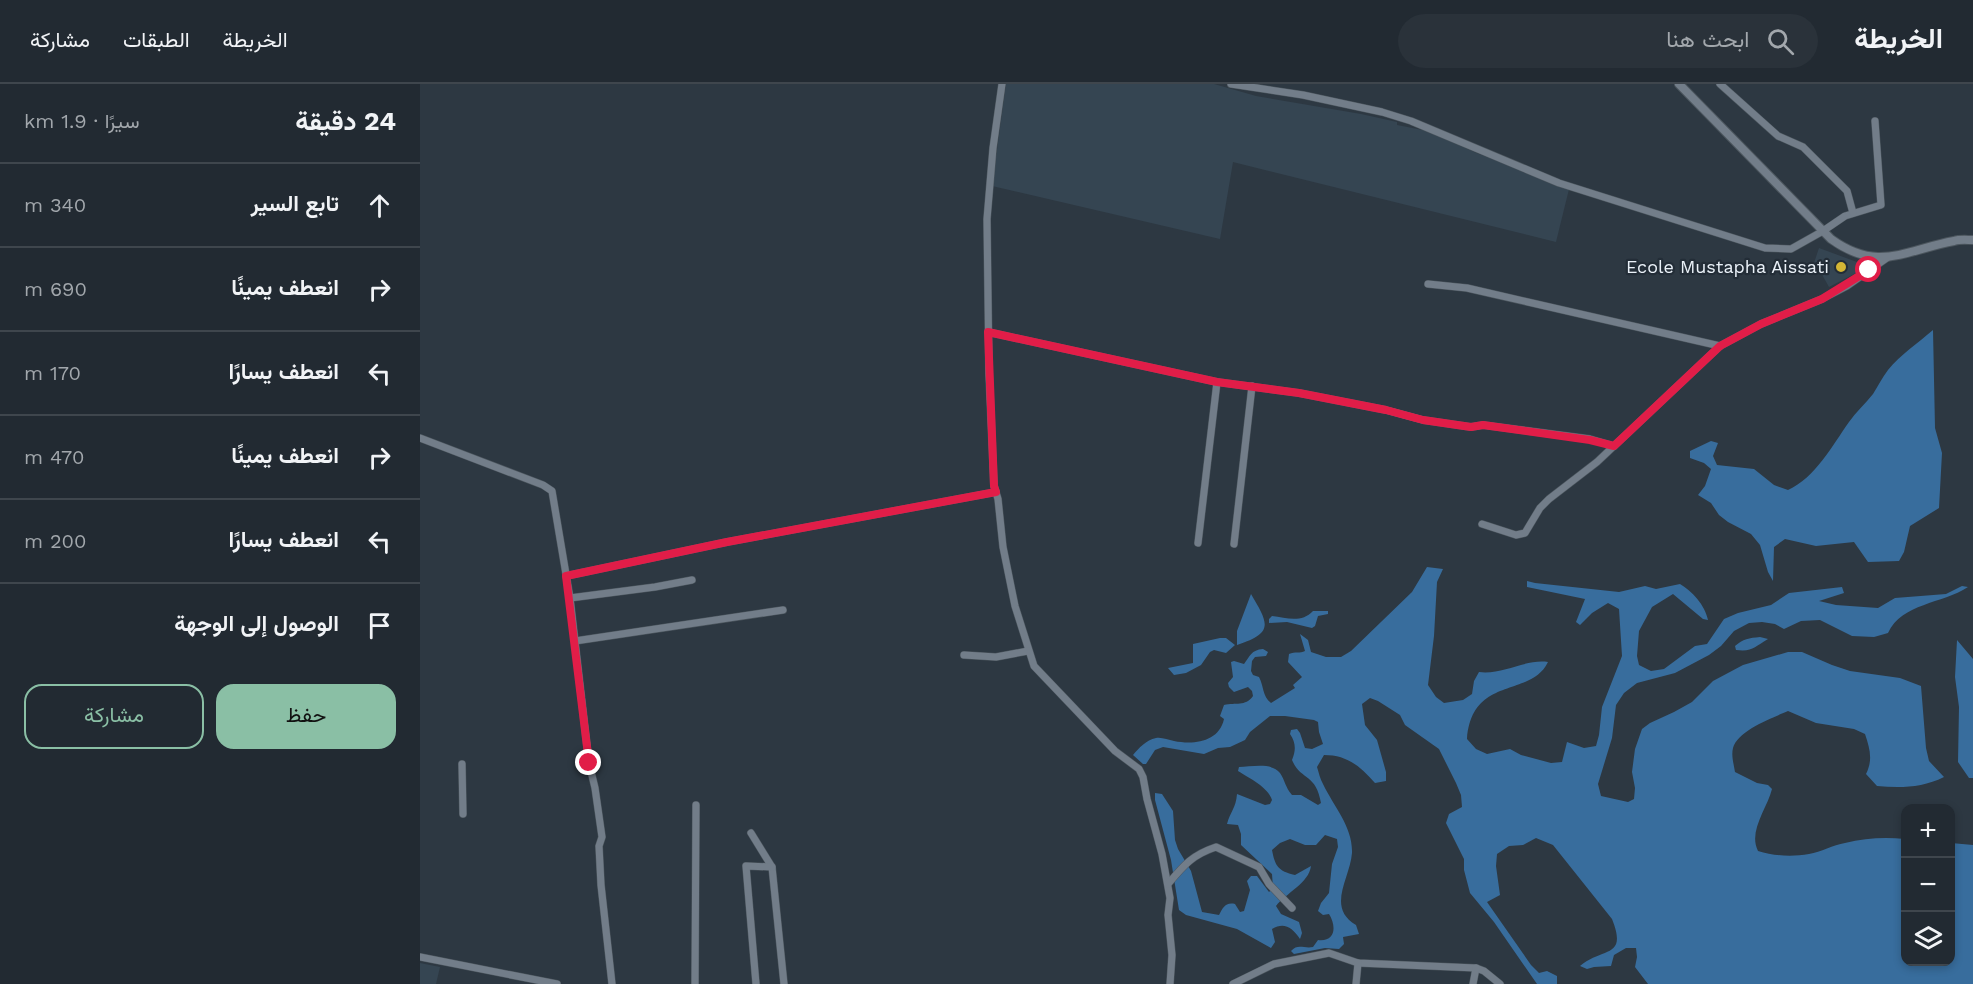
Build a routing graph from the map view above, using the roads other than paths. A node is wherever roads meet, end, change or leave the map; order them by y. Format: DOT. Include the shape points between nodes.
graph roads {
  1 [pos="1002,84"];
  2 [pos="1231,84"];
  3 [pos="1679,84"];
  4 [pos="1720,84"];
  5 [pos="1875,122"];
  6 [pos="1853,213"];
  7 [pos="1823,231"];
  8 [pos="1973,240"];
  9 [pos="1887,258"];
  10 [pos="1428,284"];
  11 [pos="988,332"];
  12 [pos="1720,346"];
  13 [pos="1217,382"];
  14 [pos="1252,386"];
  15 [pos="420,438"];
  16 [pos="1614,446"];
  17 [pos="996,492"];
  18 [pos="1482,524"];
  19 [pos="1198,543"];
  20 [pos="1234,544"];
  21 [pos="566,576"];
  22 [pos="692,580"];
  23 [pos="570,598"];
  24 [pos="783,610"];
  25 [pos="575,641"];
  26 [pos="1028,651"];
  27 [pos="964,655"];
  28 [pos="462,764"];
  29 [pos="696,805"];
  30 [pos="463,814"];
  31 [pos="751,833"];
  32 [pos="772,867"];
  33 [pos="1168,884"];
  34 [pos="1292,908"];
  35 [pos="420,957"];
  36 [pos="1358,963"];
  37 [pos="1476,968"];
  38 [pos="1247,980"];
  39 [pos="557,984"];
  40 [pos="612,984"];
  41 [pos="694,984"];
  42 [pos="756,984"];
  43 [pos="784,984"];
  44 [pos="1170,984"];
  45 [pos="1233,984"];
  46 [pos="1356,984"];
  47 [pos="1473,984"];
  48 [pos="1500,984"];
  1 -- 11 [label="street" via="987,219"];
  2 -- 7 [label="street" via="1303,95 1401,118 1558,183 1765,248 1791,249"];
  3 -- 7 [label="street"];
  4 -- 6 [label="street" via="1778,136 1803,147 1847,191"];
  5 -- 6 [label="street" via="1881,205"];
  6 -- 7 [label="street"];
  7 -- 9 [label="street" via="1844,248"];
  8 -- 9 [label="street" via="1956,240"];
  9 -- 12 [label="street" via="1822,299"];
  10 -- 12 [label="street" via="1467,288"];
  11 -- 13 [label="street"];
  11 -- 17 [label="street"];
  12 -- 16 [label="street"];
  13 -- 14 [label="street"];
  13 -- 19 [label="street"];
  14 -- 16 [label="street" via="1423,420 1483,425"];
  14 -- 20 [label="street"];
  15 -- 21 [label="street" via="552,491"];
  16 -- 18 [label="street" via="1549,499 1521,535"];
  17 -- 21 [label="street"];
  17 -- 26 [label="street" via="1007,574"];
  21 -- 23 [label="street"];
  22 -- 23 [label="street"];
  23 -- 25 [label="street"];
  24 -- 25 [label="street"];
  25 -- 40 [label="street" via="602,837 601,885"];
  26 -- 27 [label="street" via="996,657"];
  26 -- 33 [label="street" via="1046,680 1115,751 1139,769"];
  28 -- 30 [label="street"];
  29 -- 41 [label="street"];
  31 -- 32 [label="street"];
  32 -- 42 [label="street" via="746,866"];
  32 -- 43 [label="street"];
  33 -- 34 [label="street" via="1185,863 1216,848 1259,867"];
  33 -- 44 [label="street"];
  35 -- 39 [label="street"];
  36 -- 37 [label="street"];
  36 -- 38 [label="street" via="1329,953 1274,964"];
  36 -- 46 [label="street"];
  37 -- 47 [label="street"];
  37 -- 48 [label="street"];
  38 -- 45 [label="street"];
}
